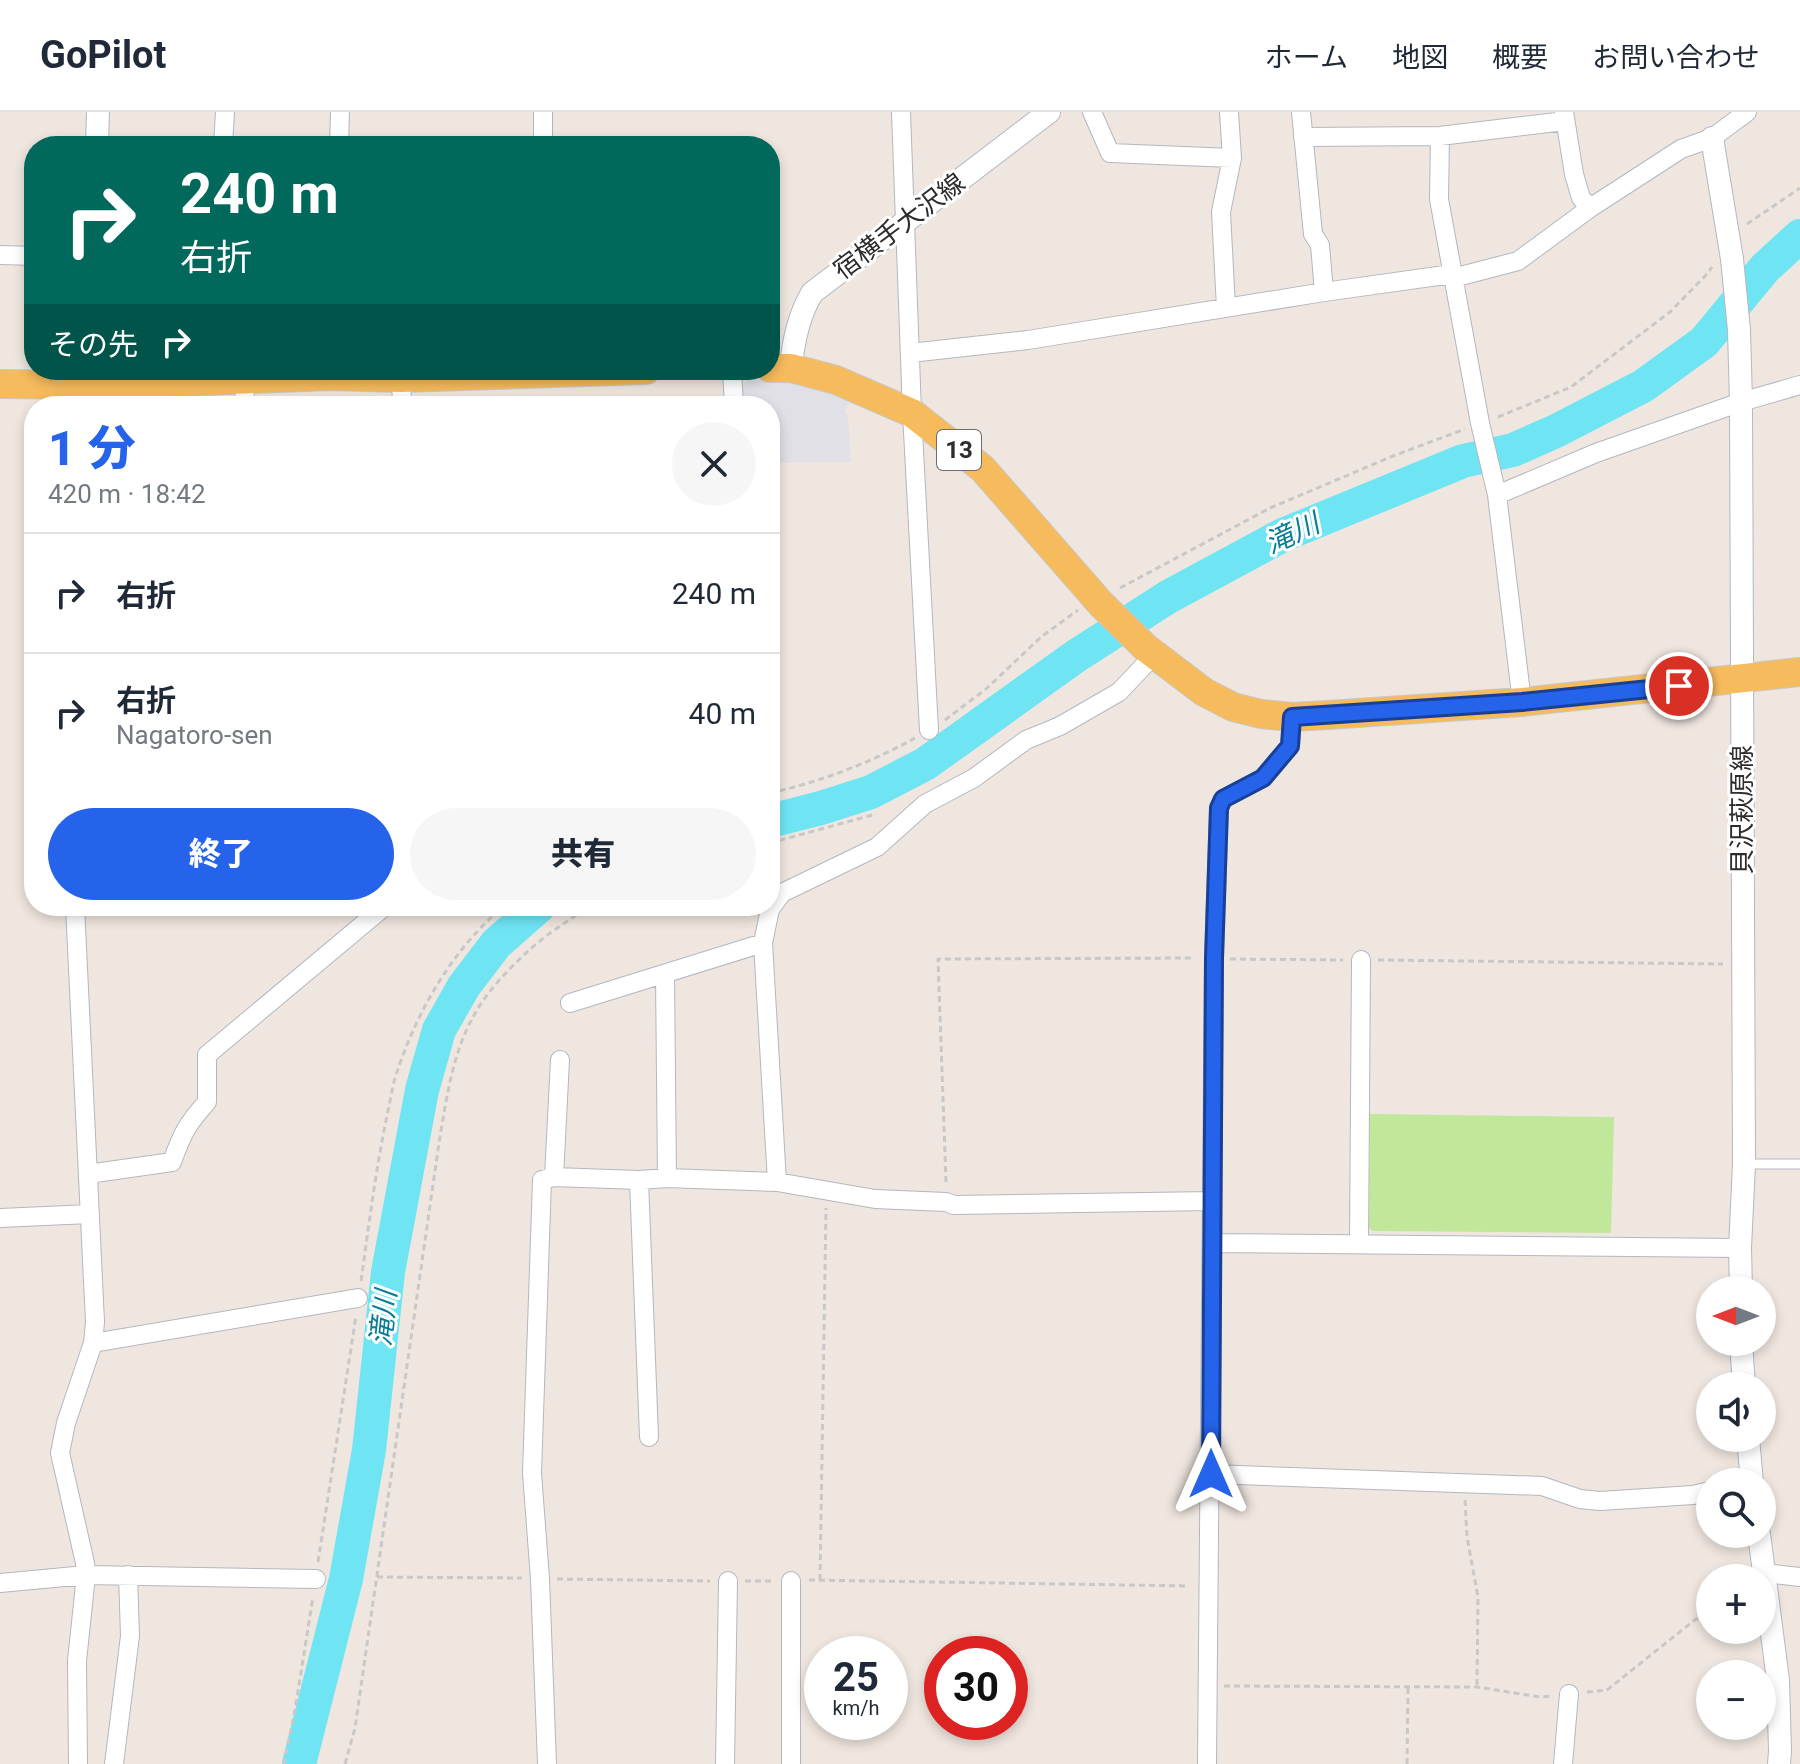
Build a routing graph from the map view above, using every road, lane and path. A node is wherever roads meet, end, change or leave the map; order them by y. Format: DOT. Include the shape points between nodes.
graph roads {
  1 [pos="98,112"];
  2 [pos="225,112"];
  3 [pos="340,112"];
  4 [pos="543,112"];
  5 [pos="901,112"];
  6 [pos="1049,112"];
  7 [pos="1092,112"];
  8 [pos="1229,112"];
  9 [pos="1301,112"];
  10 [pos="1747,112"];
  11 [pos="1565,117"];
  12 [pos="97,136"];
  13 [pos="224,136"];
  14 [pos="339,136"];
  15 [pos="543,136"];
  16 [pos="1440,136"];
  17 [pos="1303,137"];
  18 [pos="1712,138"];
  19 [pos="1232,158"];
  20 [pos="1800,188"];
  21 [pos="1590,208"];
  22 [pos="904,222"];
  23 [pos="1731,249"];
  24 [pos="0,255"];
  25 [pos="24,256"];
  26 [pos="1452,276"];
  27 [pos="1324,292"];
  28 [pos="1226,308"];
  29 [pos="910,353"];
  30 [pos="780,368"];
  31 [pos="84,380"];
  32 [pos="109,380"];
  33 [pos="300,380"];
  34 [pos="356,380"];
  35 [pos="469,380"];
  36 [pos="0,384"];
  37 [pos="1800,385"];
  38 [pos="401,392"];
  39 [pos="245,393"];
  40 [pos="50,395"];
  41 [pos="1741,402"];
  42 [pos="912,413"];
  43 [pos="1481,427"];
  44 [pos="1496,491"];
  45 [pos="1150,652"];
  46 [pos="1800,672"];
  47 [pos="1741,680"];
  48 [pos="1522,702"];
  49 [pos="1292,717"];
  50 [pos="929,730"];
  51 [pos="876,814"];
  52 [pos="780,840"];
  53 [pos="780,896"];
  54 [pos="75,916"];
  55 [pos="373,916"];
  56 [pos="493,916"];
  57 [pos="575,916"];
  58 [pos="769,916"];
  59 [pos="763,943"];
  60 [pos="1214,958"];
  61 [pos="1361,960"];
  62 [pos="1744,964"];
  63 [pos="665,974"];
  64 [pos="570,1003"];
  65 [pos="560,1060"];
  66 [pos="1744,1164"];
  67 [pos="1800,1164"];
  68 [pos="88,1174"];
  69 [pos="554,1177"];
  70 [pos="667,1178"];
  71 [pos="639,1180"];
  72 [pos="777,1182"];
  73 [pos="826,1189"];
  74 [pos="1211,1201"];
  75 [pos="946,1202"];
  76 [pos="90,1214"];
  77 [pos="0,1218"];
  78 [pos="1212,1243"];
  79 [pos="1359,1244"];
  80 [pos="1740,1248"];
  81 [pos="1741,1276"];
  82 [pos="358,1298"];
  83 [pos="93,1343"];
  84 [pos="649,1437"];
  85 [pos="1211,1474"];
  86 [pos="1465,1483"];
  87 [pos="1696,1494"];
  88 [pos="1776,1574"];
  89 [pos="86,1575"];
  90 [pos="128,1575"];
  91 [pos="1800,1577"];
  92 [pos="316,1579"];
  93 [pos="820,1580"];
  94 [pos="728,1581"];
  95 [pos="791,1581"];
  96 [pos="0,1583"];
  97 [pos="1696,1619"];
  98 [pos="1774,1644"];
  99 [pos="1209,1686"];
  100 [pos="1408,1687"];
  101 [pos="1477,1687"];
  102 [pos="1569,1694"];
  103 [pos="78,1764"];
  104 [pos="114,1764"];
  105 [pos="284,1764"];
  106 [pos="345,1764"];
  107 [pos="547,1764"];
  108 [pos="725,1764"];
  109 [pos="791,1764"];
  110 [pos="1207,1764"];
  111 [pos="1407,1764"];
  112 [pos="1563,1764"];
  113 [pos="1779,1764"];
  1 -- 12 [label="street"];
  2 -- 13 [label="street"];
  3 -- 14 [label="street"];
  4 -- 15 [label="street"];
  5 -- 22 [label="street"];
  6 -- 22 [label="street, 宿横手大沢線"];
  7 -- 19 [label="street" via="1110,153"];
  8 -- 19 [label="street"];
  9 -- 17 [label="street"];
  10 -- 18 [label="street"];
  11 -- 16 [label="street"];
  11 -- 21 [label="street" via="1581,198"];
  16 -- 17 [label="street"];
  16 -- 26 [label="street" via="1439,199"];
  17 -- 27 [label="street"];
  18 -- 21 [label="street" via="1681,149"];
  18 -- 23 [label="street"];
  19 -- 28 [label="street" via="1221,212"];
  20 -- 23 [label="path" via="1747,224"];
  21 -- 26 [label="street" via="1518,261"];
  22 -- 29 [label="street"];
  22 -- 30 [label="street, 宿横手大沢線" via="812,293"];
  23 -- 41 [label="street, 貝沢萩原線"];
  23 -- 43 [label="path" via="1670,312 1571,387"];
  24 -- 25 [label="street"];
  26 -- 27 [label="street"];
  26 -- 43 [label="street"];
  27 -- 28 [label="street"];
  28 -- 29 [label="street"];
  29 -- 42 [label="street"];
  30 -- 42 [label="main road, 13" via="836,380"];
  31 -- 40 [label="main road"];
  32 -- 39 [label="main road"];
  33 -- 39 [label="main road"];
  34 -- 38 [label="main road"];
  35 -- 38 [label="main road"];
  36 -- 40 [label="main road"];
  37 -- 41 [label="street"];
  41 -- 44 [label="street"];
  41 -- 47 [label="street, 貝沢萩原線"];
  42 -- 45 [label="main road, 13" via="983,469"];
  42 -- 50 [label="street"];
  43 -- 44 [label="street"];
  44 -- 48 [label="street"];
  45 -- 49 [label="main road, 13" via="1233,707"];
  45 -- 53 [label="street" via="1119,692 1026,740 974,778 925,804 877,847"];
  46 -- 47 [label="main road, 13"];
  47 -- 48 [label="main road, 13"];
  47 -- 62 [label="street, 貝沢萩原線"];
  48 -- 49 [label="main road, 13"];
  49 -- 60 [label="street" via="1290,746 1263,778 1223,799 1219,808"];
  51 -- 52 [label="path"];
  54 -- 68 [label="street"];
  55 -- 68 [label="street" via="207,1055 207,1102 190,1121 172,1162"];
  56 -- 82 [label="path" via="444,974 397,1071"];
  57 -- 106 [label="path" via="525,953 492,989 473,1018 447,1095 362,1683"];
  58 -- 59 [label="street"];
  59 -- 63 [label="street"];
  59 -- 72 [label="street"];
  60 -- 61 [label="path"];
  60 -- 74 [label="street"];
  60 -- 75 [label="path" via="938,959"];
  61 -- 62 [label="path"];
  61 -- 79 [label="street"];
  62 -- 66 [label="street, 貝沢萩原線"];
  63 -- 64 [label="street"];
  63 -- 70 [label="street"];
  65 -- 69 [label="street"];
  66 -- 67 [label="lane"];
  66 -- 80 [label="street, 貝沢萩原線"];
  68 -- 76 [label="street"];
  69 -- 71 [label="street"];
  69 -- 107 [label="street" via="542,1180 532,1473"];
  70 -- 71 [label="street"];
  70 -- 72 [label="street"];
  71 -- 84 [label="street"];
  72 -- 73 [label="street"];
  73 -- 75 [label="street" via="875,1199"];
  73 -- 93 [label="path"];
  74 -- 75 [label="street"];
  74 -- 78 [label="street"];
  76 -- 77 [label="street"];
  76 -- 83 [label="street"];
  78 -- 79 [label="street"];
  78 -- 85 [label="street"];
  79 -- 80 [label="street"];
  80 -- 81 [label="street, 貝沢萩原線"];
  82 -- 83 [label="street"];
  82 -- 92 [label="path"];
  83 -- 89 [label="street" via="60,1453"];
  85 -- 86 [label="street"];
  85 -- 99 [label="street"];
  86 -- 87 [label="street" via="1542,1486 1600,1501"];
  86 -- 101 [label="path" via="1467,1537 1478,1597"];
  88 -- 91 [label="street"];
  89 -- 90 [label="street"];
  89 -- 96 [label="street"];
  89 -- 103 [label="street" via="77,1661"];
  90 -- 92 [label="street"];
  90 -- 104 [label="street" via="130,1636"];
  92 -- 105 [label="path"];
  94 -- 108 [label="street"];
  95 -- 109 [label="street"];
  97 -- 102 [label="path" via="1607,1690"];
  98 -- 113 [label="street"];
  99 -- 100 [label="path"];
  99 -- 110 [label="street"];
  100 -- 101 [label="path"];
  100 -- 111 [label="path"];
  101 -- 102 [label="path" via="1540,1697"];
  102 -- 112 [label="street"];
}
